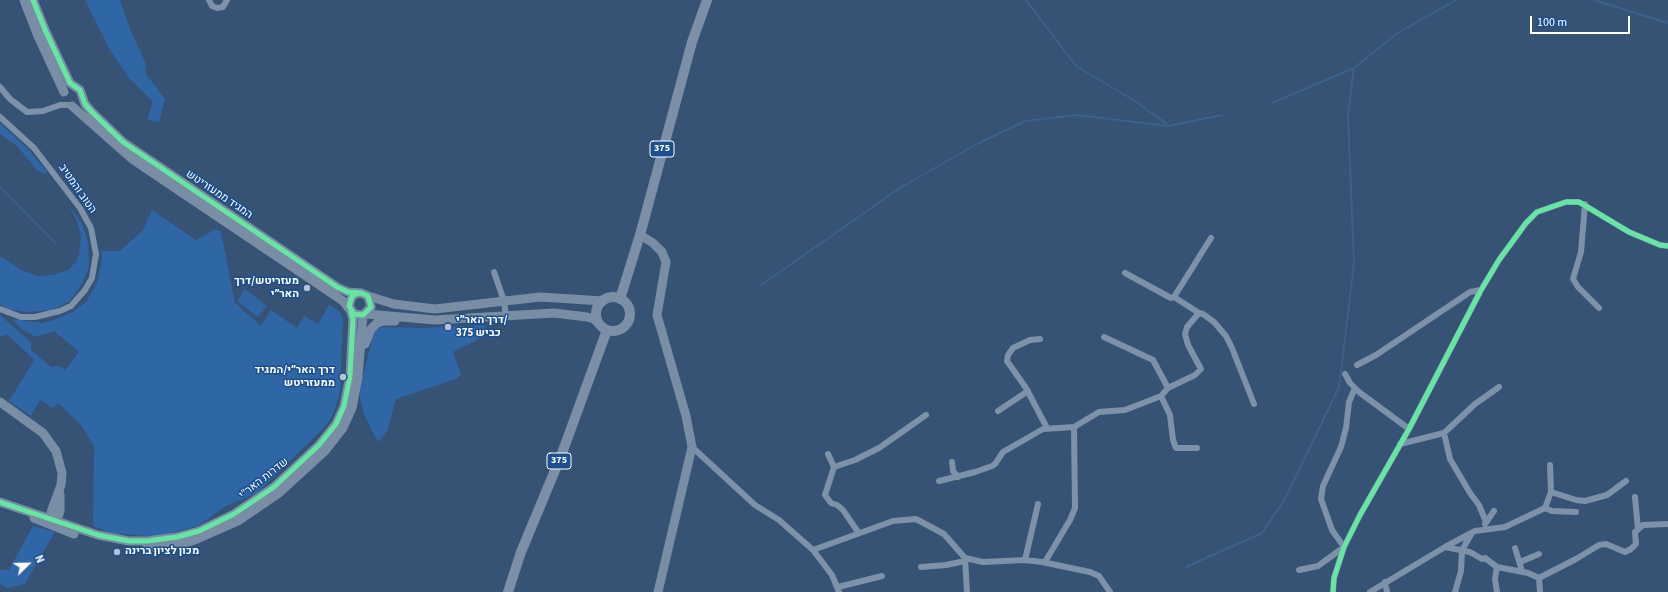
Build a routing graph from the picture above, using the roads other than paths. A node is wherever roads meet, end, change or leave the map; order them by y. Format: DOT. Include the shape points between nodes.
graph roads {
  1 [pos="24,0"];
  2 [pos="33,0"];
  3 [pos="209,0"];
  4 [pos="227,0"];
  5 [pos="707,0"];
  6 [pos="0,86"];
  7 [pos="79,92"];
  8 [pos="64,94"];
  9 [pos="70,105"];
  10 [pos="54,107"];
  11 [pos="0,117"];
  12 [pos="1585,204"];
  13 [pos="640,235"];
  14 [pos="1211,238"];
  15 [pos="1668,246"];
  16 [pos="494,272"];
  17 [pos="1125,273"];
  18 [pos="1482,290"];
  19 [pos="358,293"];
  20 [pos="368,296"];
  21 [pos="1174,297"];
  22 [pos="620,299"];
  23 [pos="504,301"];
  24 [pos="603,301"];
  25 [pos="1599,308"];
  26 [pos="0,309"];
  27 [pos="350,311"];
  28 [pos="1199,313"];
  29 [pos="365,314"];
  30 [pos="506,316"];
  31 [pos="418,320"];
  32 [pos="598,323"];
  33 [pos="607,330"];
  34 [pos="1104,337"];
  35 [pos="1040,339"];
  36 [pos="1356,365"];
  37 [pos="359,369"];
  38 [pos="1345,374"];
  39 [pos="1499,387"];
  40 [pos="1168,388"];
  41 [pos="1355,388"];
  42 [pos="1028,391"];
  43 [pos="1161,396"];
  44 [pos="0,402"];
  45 [pos="1254,404"];
  46 [pos="998,411"];
  47 [pos="926,415"];
  48 [pos="1074,427"];
  49 [pos="1047,428"];
  50 [pos="1409,429"];
  51 [pos="1444,433"];
  52 [pos="1400,444"];
  53 [pos="692,447"];
  54 [pos="1197,448"];
  55 [pos="994,450"];
  56 [pos="828,454"];
  57 [pos="1001,454"];
  58 [pos="952,462"];
  59 [pos="1550,465"];
  60 [pos="834,467"];
  61 [pos="958,477"];
  62 [pos="939,481"];
  63 [pos="1626,481"];
  64 [pos="1551,492"];
  65 [pos="1635,497"];
  66 [pos="0,502"];
  67 [pos="1038,504"];
  68 [pos="1545,508"];
  69 [pos="1494,510"];
  70 [pos="1576,512"];
  71 [pos="53,521"];
  72 [pos="1486,522"];
  73 [pos="1668,524"];
  74 [pos="1480,530"];
  75 [pos="1638,530"];
  76 [pos="858,532"];
  77 [pos="1472,533"];
  78 [pos="1344,547"];
  79 [pos="1445,547"];
  80 [pos="1515,548"];
  81 [pos="813,550"];
  82 [pos="1462,550"];
  83 [pos="1539,554"];
  84 [pos="965,560"];
  85 [pos="1025,560"];
  86 [pos="1045,562"];
  87 [pos="1520,562"];
  88 [pos="921,567"];
  89 [pos="1497,567"];
  90 [pos="1299,570"];
  91 [pos="1522,571"];
  92 [pos="882,576"];
  93 [pos="1539,578"];
  94 [pos="1385,582"];
  95 [pos="839,590"];
  96 [pos="508,592"];
  97 [pos="658,592"];
  98 [pos="967,592"];
  99 [pos="1110,592"];
  100 [pos="1333,592"];
  101 [pos="1370,592"];
  102 [pos="1387,592"];
  103 [pos="1455,592"];
  104 [pos="1497,592"];
  105 [pos="1540,592"];
  1 -- 8 [label="street"];
  2 -- 7 [label="street, המגיד ממעזריטש" via="70,83"];
  3 -- 4 [label="street" via="212,6 217,8 223,7"];
  5 -- 13 [label="main road, 375" via="692,42"];
  6 -- 10 [label="street" via="10,99 28,112"];
  7 -- 8 [label="street" via="71,87"];
  7 -- 9 [label="street" via="78,104"];
  7 -- 19 [label="street, המגיד ממעזריטש" via="92,112 137,152 337,287"];
  8 -- 9 [label="street" via="64,100"];
  8 -- 10 [label="street"];
  9 -- 10 [label="street"];
  9 -- 27 [label="street, המגיד ממעזריטש" via="132,159 343,301"];
  11 -- 26 [label="street, הטוב והמטיב" via="34,148 82,211 91,228 96,254 92,278 79,299 60,311 35,317 21,317"];
  12 -- 15 [label="street" via="1629,232"];
  12 -- 18 [label="street" via="1566,202 1537,212 1499,260"];
  12 -- 25 [label="street" via="1581,252 1573,279"];
  13 -- 22 [label="main road, 375"];
  13 -- 53 [label="street" via="662,252 666,262 657,315 686,416"];
  14 -- 21 [label="street"];
  16 -- 23 [label="street"];
  17 -- 21 [label="street" via="1171,298"];
  18 -- 36 [label="street" via="1470,292 1376,355"];
  18 -- 50 [label="street"];
  19 -- 20 [label="street"];
  19 -- 27 [label="street" via="350,299"];
  20 -- 23 [label="street" via="394,304 435,309"];
  20 -- 29 [label="street" via="371,303"];
  21 -- 28 [label="street"];
  22 -- 24 [label="main road" via="608,298"];
  22 -- 33 [label="main road" via="629,312 627,323 618,330"];
  23 -- 24 [label="street" via="555,297"];
  23 -- 30 [label="street"];
  24 -- 32 [label="main road" via="596,310"];
  27 -- 29 [label="street" via="357,316"];
  27 -- 71 [label="street, שדרות האר\"י" via="353,319 350,376 340,416 319,445 254,502 199,531 161,540 115,539"];
  28 -- 40 [label="street" via="1185,334 1201,369"];
  28 -- 45 [label="street" via="1211,320 1226,336 1244,374"];
  29 -- 31 [label="street"];
  29 -- 37 [label="street, שדרות האר\"י"];
  30 -- 31 [label="street"];
  30 -- 32 [label="street" via="554,313 587,317"];
  31 -- 37 [label="street" via="377,323 368,335"];
  32 -- 33 [label="main road"];
  33 -- 96 [label="main road, 375"];
  34 -- 40 [label="street" via="1153,360"];
  35 -- 42 [label="street" via="1023,342 1013,348 1008,355 1008,364"];
  37 -- 71 [label="street, שדרות האר\"י" via="352,408 335,439 279,493 238,521 182,544 146,547 112,545 71,533"];
  38 -- 41 [label="street"];
  39 -- 51 [label="street" via="1475,404"];
  40 -- 43 [label="street"];
  41 -- 50 [label="street"];
  41 -- 78 [label="street" via="1349,402 1341,447 1323,486 1321,499 1332,530"];
  42 -- 46 [label="street"];
  42 -- 49 [label="street"];
  43 -- 48 [label="street" via="1121,412 1099,412"];
  43 -- 54 [label="street" via="1170,415 1176,448"];
  44 -- 71 [label="street" via="43,433 53,447 62,473"];
  47 -- 60 [label="street" via="879,448"];
  48 -- 49 [label="street"];
  48 -- 86 [label="street" via="1075,508"];
  49 -- 57 [label="street"];
  50 -- 52 [label="street"];
  51 -- 52 [label="street"];
  51 -- 72 [label="street" via="1450,459 1479,505"];
  52 -- 78 [label="street"];
  53 -- 81 [label="street" via="755,505 779,520"];
  53 -- 97 [label="street"];
  55 -- 57 [label="street"];
  56 -- 60 [label="street"];
  57 -- 61 [label="street" via="995,464"];
  58 -- 61 [label="street" via="953,471"];
  59 -- 64 [label="street"];
  60 -- 76 [label="street" via="825,495 831,503 843,510"];
  61 -- 62 [label="street"];
  63 -- 64 [label="street" via="1612,493 1589,500 1576,500"];
  64 -- 68 [label="street"];
  65 -- 75 [label="street"];
  66 -- 71 [label="street"];
  67 -- 85 [label="street"];
  68 -- 70 [label="street" via="1552,511"];
  68 -- 74 [label="street" via="1510,526"];
  69 -- 72 [label="street"];
  72 -- 74 [label="street"];
  73 -- 75 [label="street" via="1643,525"];
  74 -- 77 [label="street"];
  75 -- 93 [label="street" via="1635,532 1636,544 1631,550 1625,552 1606,544 1599,544"];
  76 -- 81 [label="street"];
  76 -- 84 [label="street" via="893,521 916,519 944,534"];
  77 -- 79 [label="street"];
  77 -- 82 [label="street"];
  78 -- 90 [label="street" via="1318,566"];
  78 -- 100 [label="street" via="1334,578"];
  79 -- 82 [label="street"];
  79 -- 94 [label="street"];
  80 -- 87 [label="street"];
  81 -- 95 [label="street"];
  82 -- 89 [label="street" via="1485,558"];
  82 -- 103 [label="street" via="1461,571"];
  83 -- 87 [label="street"];
  84 -- 85 [label="street"];
  84 -- 88 [label="street" via="946,566"];
  84 -- 98 [label="street"];
  85 -- 86 [label="street"];
  86 -- 99 [label="street" via="1096,574"];
  87 -- 91 [label="street"];
  89 -- 91 [label="street"];
  89 -- 104 [label="street"];
  91 -- 93 [label="street"];
  92 -- 95 [label="street"];
  93 -- 105 [label="street"];
  94 -- 101 [label="street"];
  94 -- 102 [label="street"];
}
